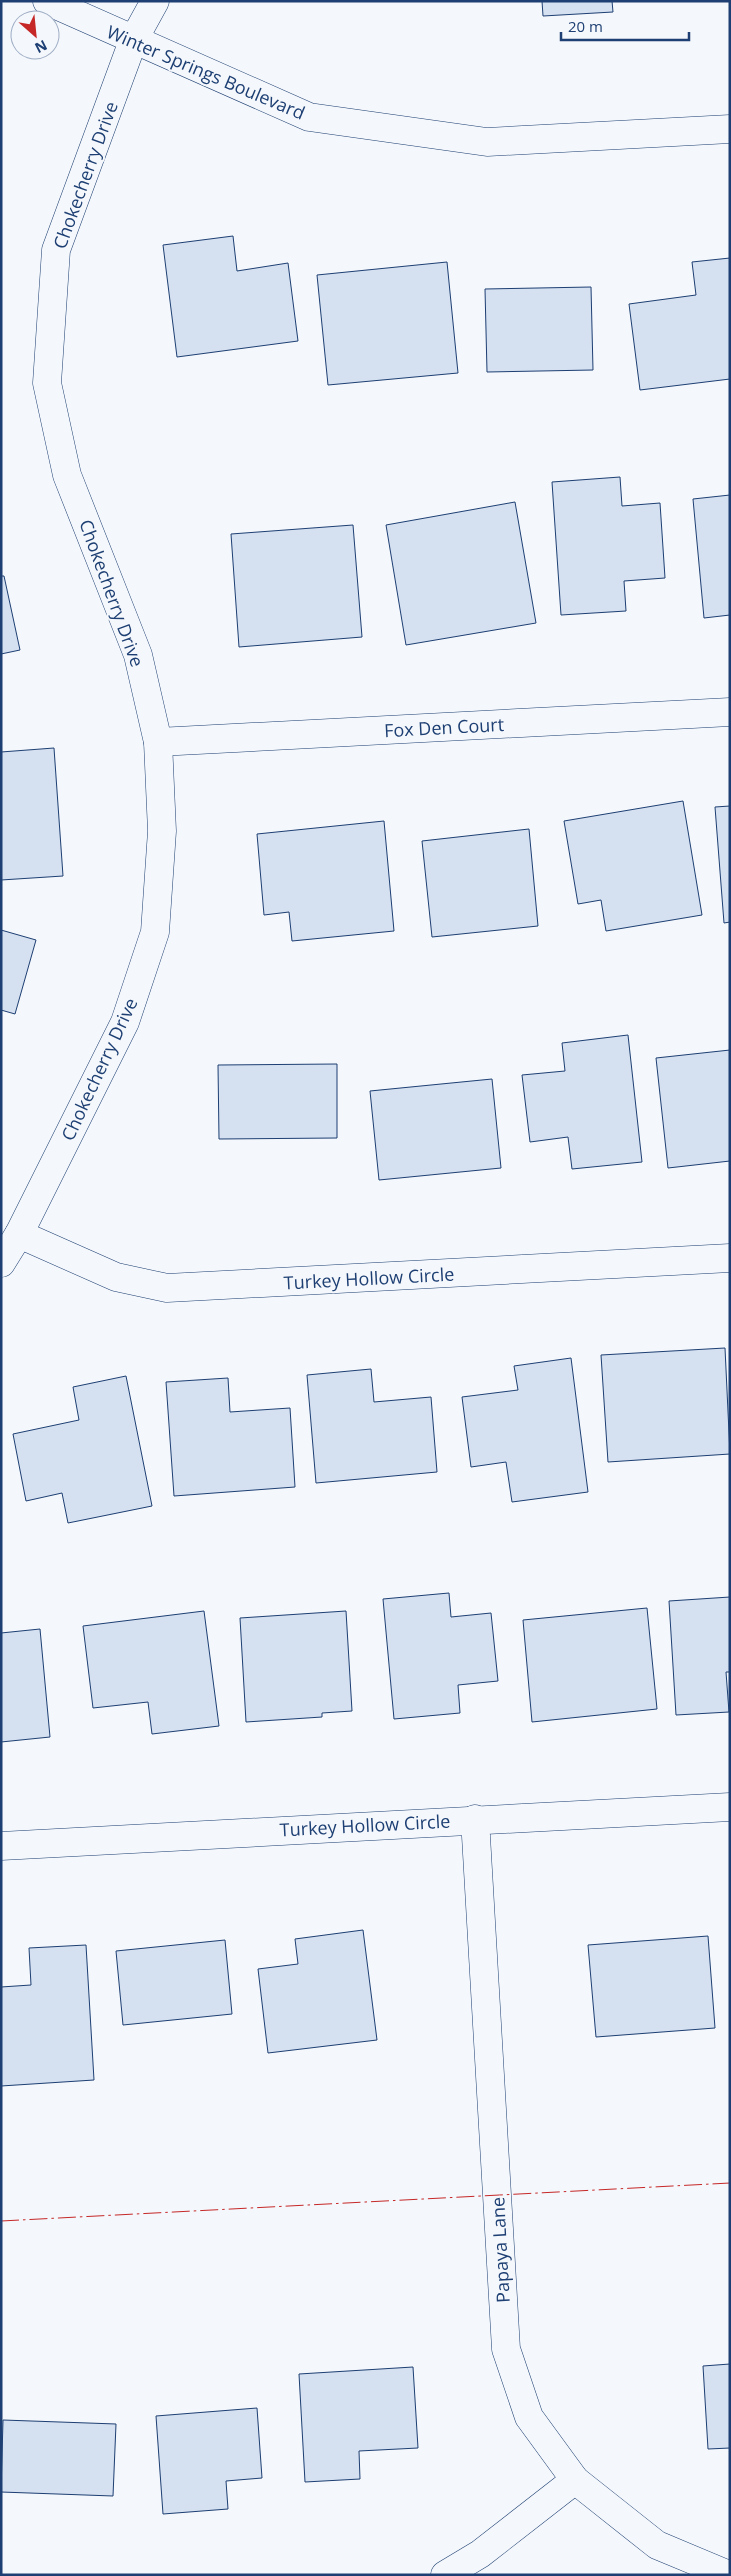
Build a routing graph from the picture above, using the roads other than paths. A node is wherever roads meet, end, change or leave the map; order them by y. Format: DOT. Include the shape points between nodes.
graph roads {
  1 [pos="47,1"];
  2 [pos="155,1"];
  3 [pos="134,41"];
  4 [pos="730,129"];
  5 [pos="730,712"];
  6 [pos="158,742"];
  7 [pos="19,1234"];
  8 [pos="730,1258"];
  9 [pos="1,1264"];
  10 [pos="730,1807"];
  11 [pos="475,1819"];
  12 [pos="1,1846"];
  13 [pos="575,2480"];
  14 [pos="445,2575"];
  15 [pos="729,2575"];
  1 -- 3 [label="street, Winter Springs Boulevard"];
  2 -- 3 [label="street, Chokecherry Drive"];
  3 -- 4 [label="street, Winter Springs Boulevard" via="309,117 487,142"];
  3 -- 6 [label="street, Chokecherry Drive" via="56,250 47,383 67,475 138,655"];
  5 -- 6 [label="street, Fox Den Court"];
  6 -- 7 [label="street, Chokecherry Drive" via="162,831 155,932 125,1022"];
  7 -- 8 [label="street, Turkey Hollow Circle" via="116,1277 167,1288"];
  7 -- 9 [label="street, Chokecherry Drive"];
  10 -- 11 [label="street, Turkey Hollow Circle"];
  11 -- 12 [label="street, Turkey Hollow Circle"];
  11 -- 13 [label="street, Papaya Lane" via="506,2349 529,2417"];
  13 -- 14 [label="street" via="480,2554"];
  13 -- 15 [label="street, Papaya Lane" via="657,2545"];
}
